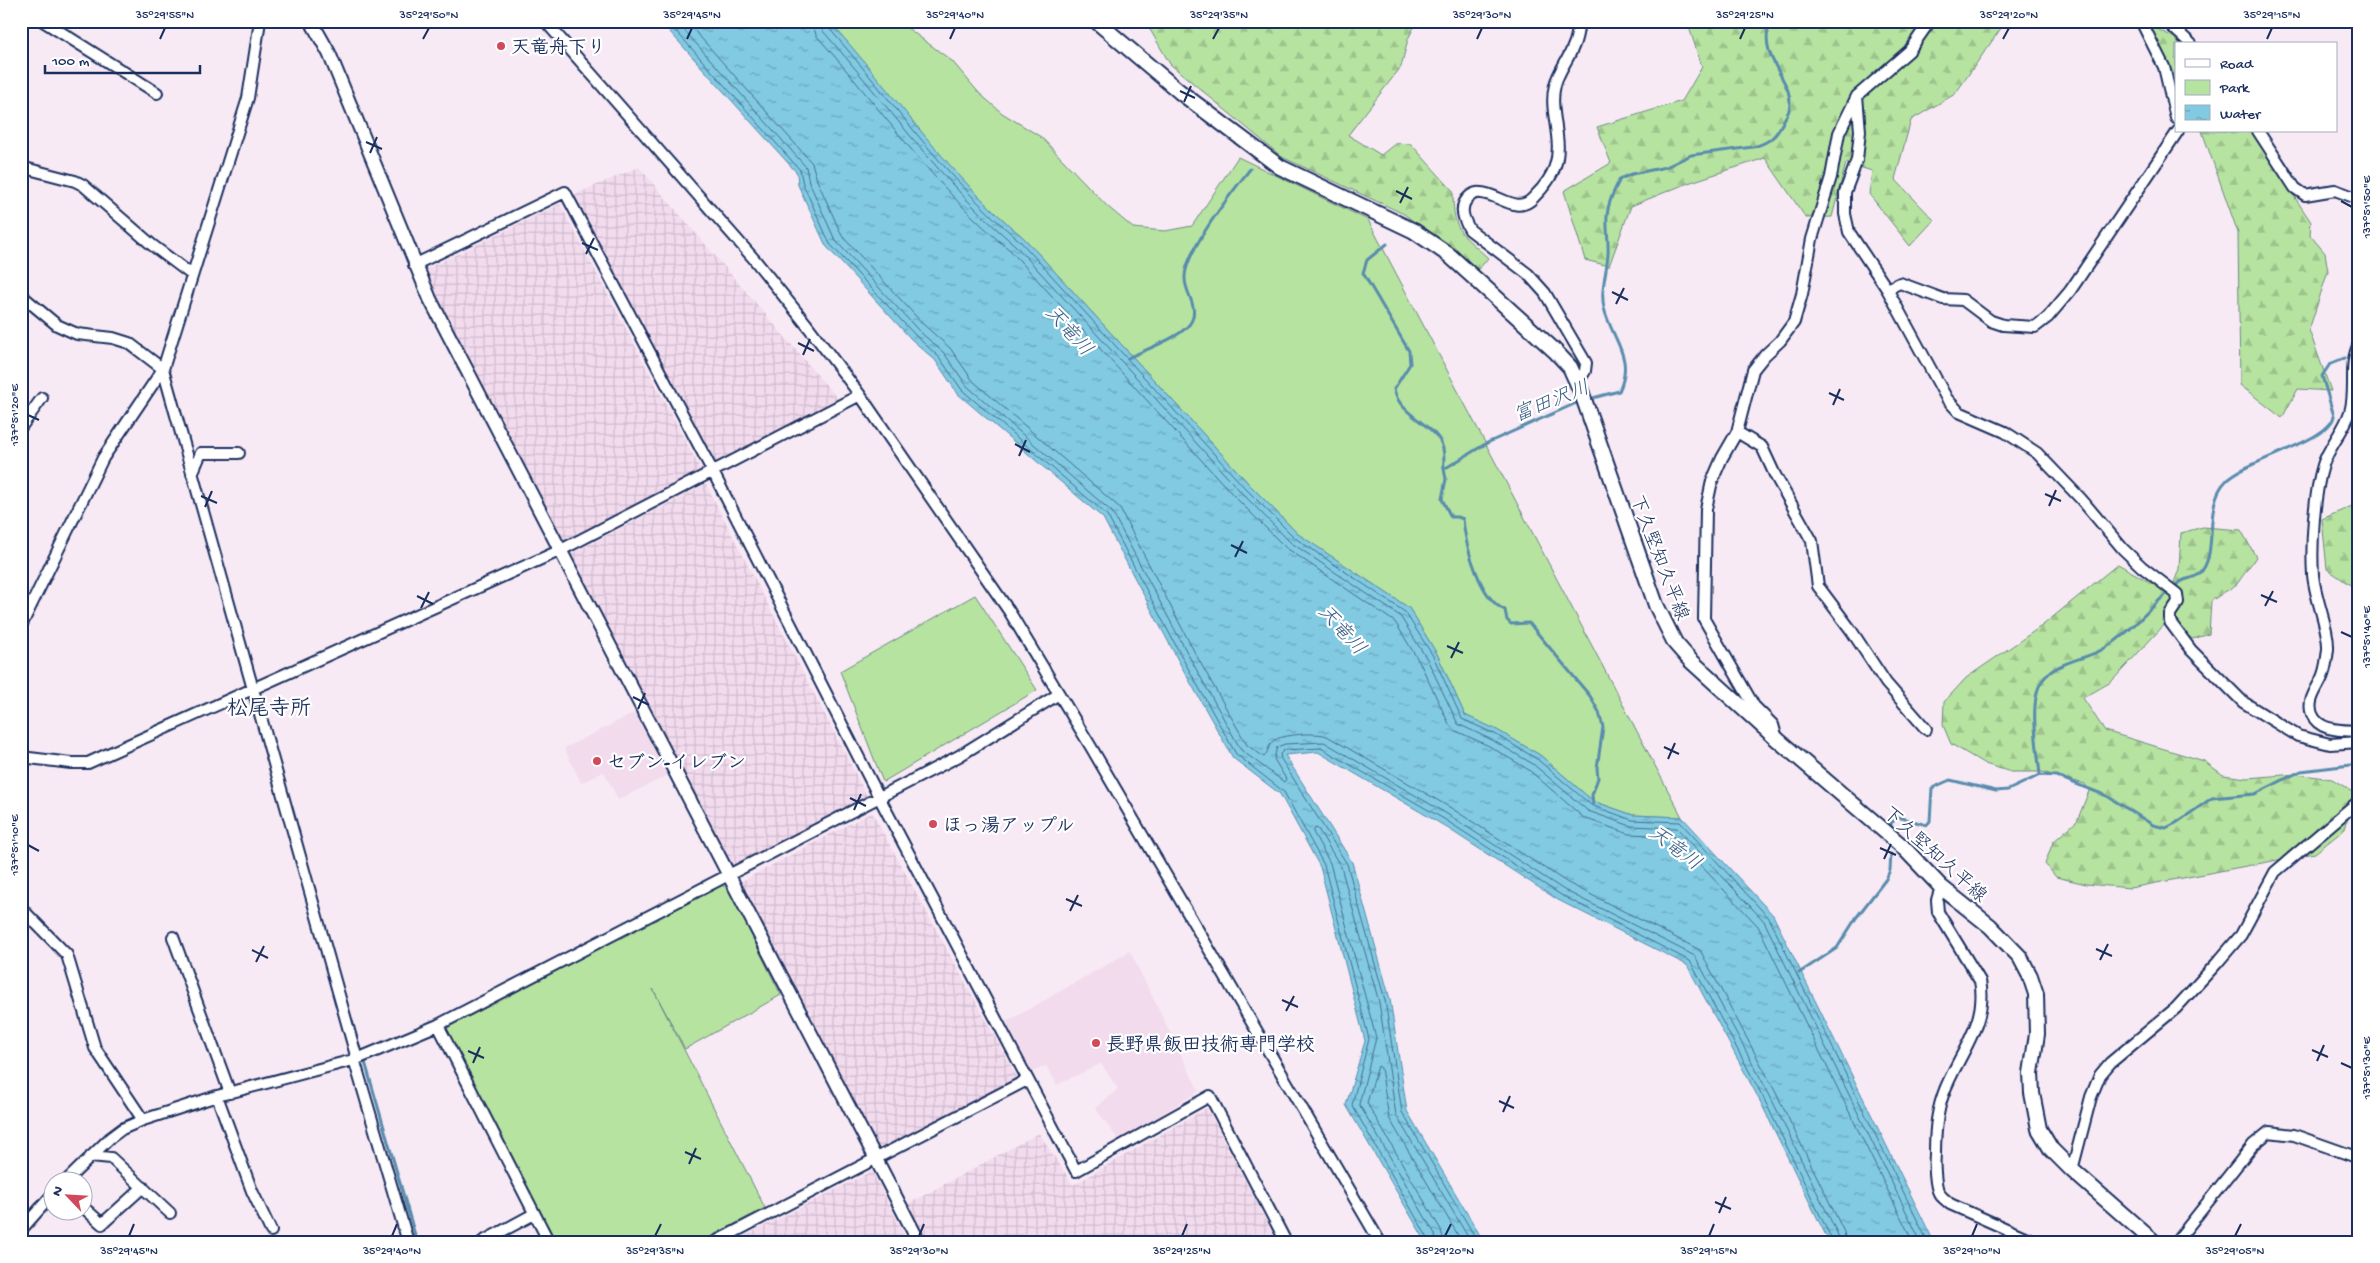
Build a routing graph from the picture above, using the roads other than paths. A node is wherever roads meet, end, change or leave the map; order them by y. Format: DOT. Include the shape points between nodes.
graph roads {
  1 [pos="43,21"];
  2 [pos="260,21"];
  3 [pos="311,21"];
  4 [pos="545,21"];
  5 [pos="1096,21"];
  6 [pos="1579,21"];
  7 [pos="1930,21"];
  8 [pos="2141,21"];
  9 [pos="2166,21"];
  10 [pos="2188,42"];
  11 [pos="157,94"];
  12 [pos="1857,96"];
  13 [pos="2175,114"];
  14 [pos="2177,132"];
  15 [pos="2259,132"];
  16 [pos="21,168"];
  17 [pos="2359,199"];
  18 [pos="414,265"];
  19 [pos="192,275"];
  20 [pos="1887,288"];
  21 [pos="21,294"];
  22 [pos="2359,344"];
  23 [pos="163,369"];
  24 [pos="1580,386"];
  25 [pos="860,395"];
  26 [pos="42,398"];
  27 [pos="21,427"];
  28 [pos="1736,432"];
  29 [pos="239,453"];
  30 [pos="713,472"];
  31 [pos="192,474"];
  32 [pos="561,550"];
  33 [pos="21,626"];
  34 [pos="253,688"];
  35 [pos="1059,694"];
  36 [pos="1926,729"];
  37 [pos="2359,731"];
  38 [pos="1778,740"];
  39 [pos="2359,742"];
  40 [pos="21,757"];
  41 [pos="879,798"];
  42 [pos="2359,801"];
  43 [pos="728,875"];
  44 [pos="1941,887"];
  45 [pos="21,908"];
  46 [pos="173,937"];
  47 [pos="438,1025"];
  48 [pos="356,1059"];
  49 [pos="1027,1080"];
  50 [pos="230,1093"];
  51 [pos="217,1096"];
  52 [pos="143,1120"];
  53 [pos="91,1156"];
  54 [pos="2359,1158"];
  55 [pos="876,1159"];
  56 [pos="77,1170"];
  57 [pos="2072,1170"];
  58 [pos="143,1187"];
  59 [pos="42,1206"];
  60 [pos="170,1214"];
  61 [pos="534,1214"];
  62 [pos="92,1215"];
  63 [pos="21,1230"];
  64 [pos="271,1231"];
  65 [pos="408,1242"];
  66 [pos="482,1242"];
  67 [pos="549,1242"];
  68 [pos="715,1242"];
  69 [pos="919,1242"];
  70 [pos="1286,1242"];
  71 [pos="1380,1242"];
  72 [pos="2036,1242"];
  73 [pos="2154,1242"];
  74 [pos="2176,1242"];
  1 -- 11 [label="street"];
  2 -- 19 [label="street" via="248,98"];
  3 -- 18 [label="street" via="330,53"];
  4 -- 25 [label="street" via="754,259"];
  5 -- 24 [label="main road, 下久堅知久平線" via="1188,98 1280,167 1414,231 1449,255 1555,351 1570,367"];
  6 -- 24 [label="street" via="1573,48 1555,84 1552,109 1556,165 1544,185 1532,200 1522,205 1481,193 1466,200 1462,208 1470,230 1528,274 1545,293 1586,363"];
  7 -- 12 [label="street" via="1909,51"];
  8 -- 13 [label="street" via="2164,67"];
  9 -- 10 [label="street"];
  12 -- 20 [label="street" via="1860,131 1857,160 1844,192 1845,214 1855,243"];
  12 -- 28 [label="street" via="1839,133 1794,322 1753,370"];
  14 -- 20 [label="street" via="2070,291 2048,317 2034,327 2003,325 1991,321 1963,300 1943,298 1900,283"];
  15 -- 17 [label="street" via="2295,188 2305,195 2335,190"];
  16 -- 19 [label="street" via="75,181 83,186"];
  18 -- 30 [label="street" via="565,192"];
  18 -- 32 [label="street"];
  19 -- 23 [label="street"];
  20 -- 39 [label="street" via="1934,380 1951,405 1959,412 2005,432 2037,454 2123,549 2177,594 2178,602 2170,614 2170,622 2191,650 2243,702 2298,736 2330,744"];
  21 -- 23 [label="street" via="57,325 77,334 129,343"];
  22 -- 37 [label="street" via="2354,363 2351,411 2323,466 2317,499 2312,556 2314,590 2328,646 2323,675 2311,699 2311,714 2332,730"];
  23 -- 31 [label="street"];
  23 -- 33 [label="street" via="103,458"];
  24 -- 38 [label="main road, 下久堅知久平線" via="1668,632 1690,660"];
  25 -- 30 [label="street"];
  25 -- 35 [label="street" via="1008,611"];
  26 -- 27 [label="street"];
  28 -- 36 [label="street" via="1762,446 1774,475 1812,541 1818,586 1852,630 1886,683"];
  28 -- 38 [label="street" via="1715,474 1706,509 1704,619 1754,706 1773,726"];
  29 -- 31 [label="street" via="201,453"];
  30 -- 32 [label="street"];
  30 -- 41 [label="street"];
  31 -- 34 [label="street"];
  32 -- 34 [label="street"];
  32 -- 43 [label="street"];
  34 -- 40 [label="street" via="88,763"];
  34 -- 48 [label="street"];
  35 -- 41 [label="street" via="959,756"];
  35 -- 71 [label="street"];
  38 -- 44 [label="main road, 下久堅知久平線" via="1888,834"];
  41 -- 43 [label="street"];
  41 -- 49 [label="street"];
  42 -- 57 [label="street" via="2274,872 2241,935 2217,964 2176,1008 2100,1074"];
  43 -- 47 [label="street"];
  43 -- 55 [label="street"];
  44 -- 57 [label="main road, 下久堅知久平線" via="2008,942 2030,976 2038,1015 2031,1073 2034,1111 2039,1130 2051,1149"];
  44 -- 72 [label="street" via="1938,912 1980,981 1983,994 1968,1047 1944,1093 1936,1121 1934,1163 1939,1193 1950,1204"];
  45 -- 52 [label="street" via="67,955 95,1048"];
  46 -- 50 [label="street"];
  47 -- 48 [label="street"];
  47 -- 61 [label="street"];
  48 -- 50 [label="street"];
  48 -- 65 [label="street"];
  49 -- 55 [label="street"];
  49 -- 70 [label="street" via="1076,1171 1210,1096"];
  50 -- 51 [label="street"];
  51 -- 52 [label="street"];
  51 -- 64 [label="street" via="252,1191"];
  52 -- 53 [label="street" via="122,1129"];
  53 -- 56 [label="street"];
  53 -- 58 [label="street" via="111,1158"];
  54 -- 74 [label="street" via="2294,1135 2269,1132 2253,1145"];
  55 -- 68 [label="street"];
  55 -- 69 [label="street"];
  57 -- 73 [label="main road, 下久堅知久平線"];
  58 -- 60 [label="street"];
  58 -- 62 [label="street" via="102,1224"];
  59 -- 63 [label="street"];
  61 -- 66 [label="street"];
  61 -- 67 [label="street"];
}
